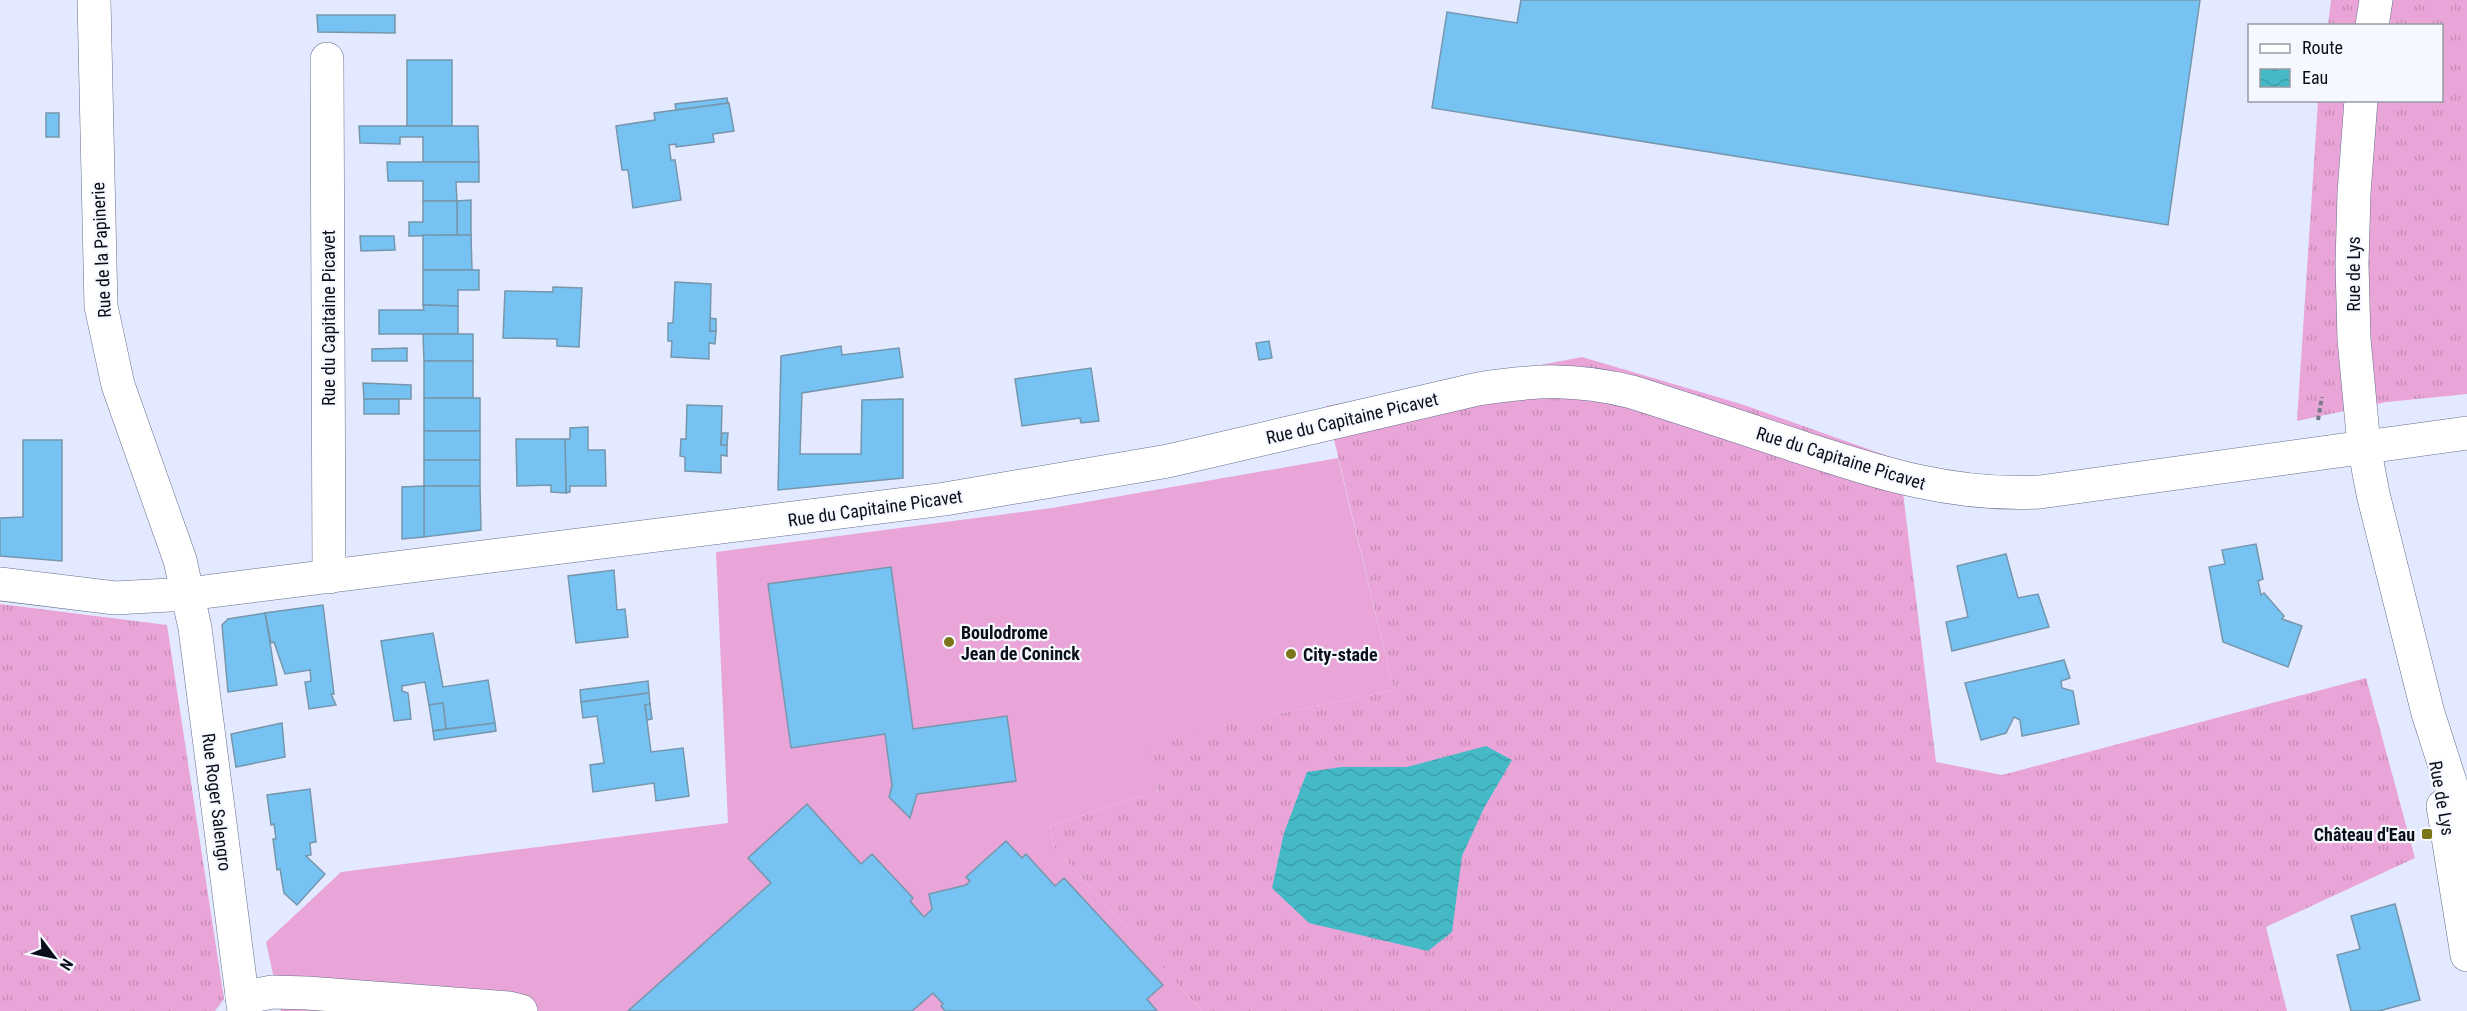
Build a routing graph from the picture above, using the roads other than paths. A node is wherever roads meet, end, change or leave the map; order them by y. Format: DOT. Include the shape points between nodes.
graph roads {
  1 [pos="94,0"];
  2 [pos="2376,0"];
  3 [pos="2372,24"];
  4 [pos="327,59"];
  5 [pos="2361,102"];
  6 [pos="2467,433"];
  7 [pos="2364,447"];
  8 [pos="329,577"];
  9 [pos="0,584"];
  10 [pos="188,594"];
  11 [pos="2428,713"];
  12 [pos="2467,835"];
  13 [pos="2467,955"];
  14 [pos="243,1005"];
  15 [pos="520,1011"];
  1 -- 10 [label="street, Rue de la Papinerie" via="101,306 118,385 180,560"];
  2 -- 3 [label="street"];
  4 -- 8 [label="street, Rue du Capitaine Picavet"];
  5 -- 7 [label="street, Rue de Lys" via="2352,264"];
  6 -- 7 [label="street"];
  7 -- 8 [label="street, Rue du Capitaine Picavet" via="2040,492 1964,491 1875,472 1597,383 1527,381 1071,479 945,499"];
  7 -- 11 [label="street, Rue de Lys"];
  8 -- 10 [label="street, Rue du Capitaine Picavet"];
  9 -- 10 [label="street, Rue du Capitaine Picavet" via="115,598"];
  10 -- 14 [label="street, Rue Roger Salengro"];
  11 -- 12 [label="street, Rue de Lys"];
  11 -- 13 [label="street, Rue de Lys"];
  14 -- 15 [label="street" via="272,992"];
}
